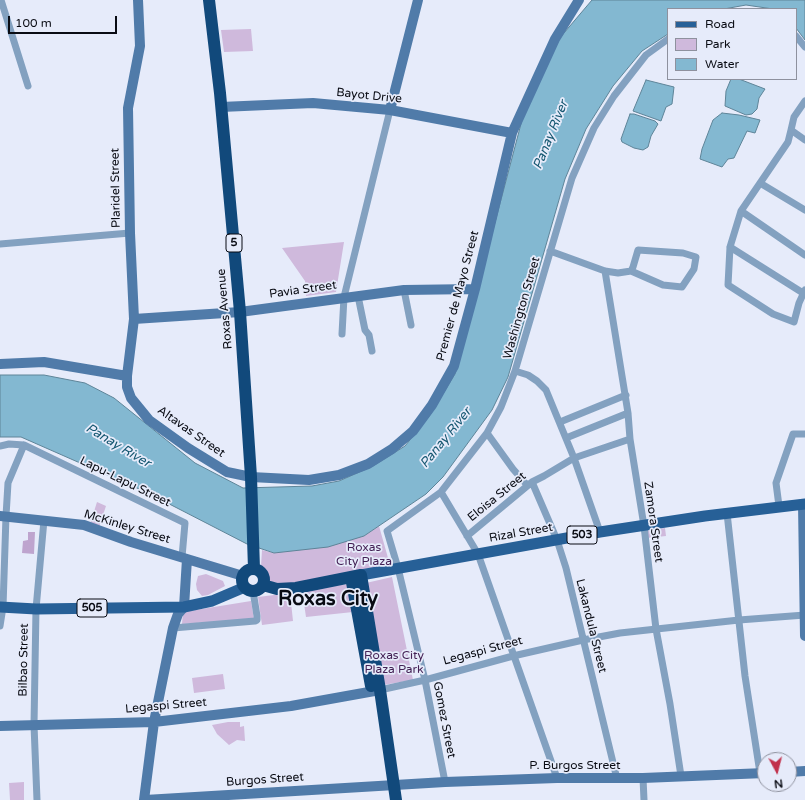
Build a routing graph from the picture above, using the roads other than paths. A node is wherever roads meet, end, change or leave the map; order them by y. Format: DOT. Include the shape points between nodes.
graph roads {
  1 [pos="1,0"];
  2 [pos="138,0"];
  3 [pos="209,0"];
  4 [pos="418,0"];
  5 [pos="579,0"];
  6 [pos="797,37"];
  7 [pos="667,40"];
  8 [pos="805,47"];
  9 [pos="28,86"];
  10 [pos="805,101"];
  11 [pos="221,107"];
  12 [pos="390,110"];
  13 [pos="791,130"];
  14 [pos="512,133"];
  15 [pos="805,140"];
  16 [pos="760,183"];
  17 [pos="805,210"];
  18 [pos="741,211"];
  19 [pos="130,233"];
  20 [pos="0,244"];
  21 [pos="730,247"];
  22 [pos="550,251"];
  23 [pos="805,255"];
  24 [pos="605,271"];
  25 [pos="631,271"];
  26 [pos="475,289"];
  27 [pos="404,290"];
  28 [pos="804,292"];
  29 [pos="358,296"];
  30 [pos="344,297"];
  31 [pos="240,312"];
  32 [pos="134,320"];
  33 [pos="410,324"];
  34 [pos="342,334"];
  35 [pos="372,351"];
  36 [pos="0,364"];
  37 [pos="515,371"];
  38 [pos="127,376"];
  39 [pos="626,395"];
  40 [pos="628,413"];
  41 [pos="560,422"];
  42 [pos="487,433"];
  43 [pos="805,434"];
  44 [pos="566,438"];
  45 [pos="630,439"];
  46 [pos="24,445"];
  47 [pos="0,446"];
  48 [pos="574,458"];
  49 [pos="251,482"];
  50 [pos="530,483"];
  51 [pos="441,492"];
  52 [pos="804,504"];
  53 [pos="780,506"];
  54 [pos="727,513"];
  55 [pos="3,516"];
  56 [pos="44,520"];
  57 [pos="644,526"];
  58 [pos="600,532"];
  59 [pos="467,536"];
  60 [pos="557,540"];
  61 [pos="478,554"];
  62 [pos="184,558"];
  63 [pos="398,568"];
  64 [pos="254,569"];
  65 [pos="356,576"];
  66 [pos="251,585"];
  67 [pos="1,607"];
  68 [pos="184,607"];
  69 [pos="36,609"];
  70 [pos="804,615"];
  71 [pos="739,620"];
  72 [pos="0,626"];
  73 [pos="172,628"];
  74 [pos="656,629"];
  75 [pos="805,636"];
  76 [pos="583,640"];
  77 [pos="513,656"];
  78 [pos="425,680"];
  79 [pos="376,691"];
  80 [pos="154,722"];
  81 [pos="34,725"];
  82 [pos="0,726"];
  83 [pos="759,752"];
  84 [pos="757,773"];
  85 [pos="681,776"];
  86 [pos="557,778"];
  87 [pos="643,778"];
  88 [pos="617,779"];
  89 [pos="445,782"];
  90 [pos="390,785"];
  91 [pos="36,800"];
  92 [pos="145,800"];
  93 [pos="388,800"];
  94 [pos="396,800"];
  95 [pos="644,800"];
  1 -- 9 [label="street"];
  2 -- 19 [label="street, Plaridel Street" via="140,46 128,108"];
  3 -- 11 [label="highway, Roxas Avenue / 5"];
  4 -- 12 [label="street"];
  5 -- 14 [label="street, Premier de Mayo Street" via="555,39"];
  6 -- 8 [label="street"];
  7 -- 22 [label="street, Washington Street" via="646,55 614,96 594,128 572,178"];
  10 -- 13 [label="street" via="794,117"];
  11 -- 12 [label="street, Bayot Drive" via="313,104"];
  11 -- 31 [label="highway, Roxas Avenue / 5"];
  12 -- 14 [label="street, Bayot Drive"];
  12 -- 30 [label="street"];
  13 -- 15 [label="street"];
  13 -- 16 [label="street" via="788,142"];
  14 -- 26 [label="street, Premier de Mayo Street"];
  16 -- 17 [label="street"];
  16 -- 18 [label="street"];
  18 -- 21 [label="street"];
  18 -- 23 [label="street"];
  19 -- 20 [label="street"];
  19 -- 32 [label="street, Plaridel Street"];
  21 -- 28 [label="street"];
  21 -- 28 [label="street" via="728,285 773,314 794,322 798,303"];
  22 -- 24 [label="street"];
  22 -- 37 [label="street, Washington Street"];
  24 -- 25 [label="street"];
  24 -- 39 [label="street, Zamora Street"];
  25 -- 25 [label="street" via="638,250 683,253 696,257 694,269 682,287 663,285"];
  26 -- 27 [label="street, Pavia Street"];
  26 -- 49 [label="street, Premier de Mayo Street" via="454,366 432,404 392,449 368,464 339,476"];
  27 -- 29 [label="street, Pavia Street"];
  27 -- 33 [label="street"];
  29 -- 30 [label="street, Pavia Street"];
  29 -- 35 [label="street"];
  30 -- 31 [label="street, Pavia Street"];
  30 -- 34 [label="street"];
  31 -- 32 [label="street, Pavia Street"];
  31 -- 49 [label="highway, Roxas Avenue / 5"];
  32 -- 38 [label="street, Plaridel Street"];
  36 -- 38 [label="street" via="44,362"];
  37 -- 41 [label="street" via="528,375 546,390"];
  37 -- 42 [label="street, Washington Street" via="501,407"];
  38 -- 49 [label="street, Altavas Street" via="131,398 150,420 227,472"];
  39 -- 40 [label="street, Zamora Street"];
  39 -- 41 [label="street"];
  40 -- 44 [label="street"];
  40 -- 45 [label="street, Zamora Street"];
  41 -- 44 [label="street"];
  42 -- 50 [label="street, Lakandula Street" via="513,469"];
  42 -- 51 [label="street, Washington Street"];
  43 -- 53 [label="street" via="793,434 776,483"];
  44 -- 48 [label="street"];
  45 -- 48 [label="street, Eloisa Street"];
  45 -- 57 [label="street, Zamora Street"];
  46 -- 47 [label="street"];
  46 -- 55 [label="street" via="8,482"];
  46 -- 62 [label="street, Lapu-Lapu Street" via="185,523"];
  48 -- 50 [label="street, Eloisa Street"];
  48 -- 58 [label="street"];
  49 -- 64 [label="highway, Roxas Avenue / 5"];
  50 -- 59 [label="street, Eloisa Street"];
  50 -- 60 [label="street, Lakandula Street"];
  51 -- 59 [label="street"];
  51 -- 63 [label="street, Washington Street" via="387,530"];
  52 -- 53 [label="main road, Rizal Street / 503"];
  52 -- 70 [label="street"];
  53 -- 54 [label="main road, Rizal Street / 503"];
  54 -- 57 [label="main road, Rizal Street / 503"];
  54 -- 71 [label="street"];
  55 -- 56 [label="street, McKinley Street"];
  55 -- 67 [label="street"];
  56 -- 62 [label="street, McKinley Street" via="84,525"];
  56 -- 69 [label="street, Bilbao Street"];
  57 -- 58 [label="main road, Rizal Street / 503"];
  57 -- 74 [label="street, Zamora Street"];
  58 -- 60 [label="main road, Rizal Street / 503"];
  59 -- 61 [label="street"];
  60 -- 61 [label="main road, Rizal Street / 503"];
  60 -- 76 [label="street, Lakandula Street"];
  61 -- 63 [label="main road, Rizal Street / 503"];
  61 -- 77 [label="street"];
  62 -- 66 [label="street, McKinley Street"];
  62 -- 68 [label="street"];
  63 -- 65 [label="main road, Rizal Street / 503"];
  63 -- 78 [label="street, Gomez Street"];
  64 -- 66 [label="highway, 505" via="247,571"];
  64 -- 66 [label="highway" via="263,575 264,582"];
  65 -- 66 [label="highway" via="296,588"];
  65 -- 79 [label="highway"];
  66 -- 68 [label="main road, 505" via="212,601"];
  66 -- 73 [label="street" via="257,620"];
  67 -- 69 [label="main road, 505"];
  67 -- 72 [label="street"];
  68 -- 69 [label="main road, 505"];
  68 -- 73 [label="street"];
  69 -- 81 [label="street, Bilbao Street"];
  70 -- 71 [label="street, Legaspi Street"];
  70 -- 75 [label="street"];
  71 -- 74 [label="street, Legaspi Street"];
  71 -- 83 [label="street" via="745,676"];
  73 -- 80 [label="street"];
  74 -- 76 [label="street, Legaspi Street"];
  74 -- 85 [label="street, Zamora Street"];
  76 -- 77 [label="street, Legaspi Street"];
  76 -- 88 [label="street, Lakandula Street"];
  77 -- 78 [label="street, Legaspi Street"];
  77 -- 86 [label="street"];
  78 -- 79 [label="street, Legaspi Street"];
  78 -- 89 [label="street, Gomez Street"];
  79 -- 80 [label="street, Legaspi Street" via="291,706"];
  79 -- 90 [label="highway"];
  80 -- 81 [label="street, Legaspi Street"];
  80 -- 92 [label="street"];
  81 -- 82 [label="street, Legaspi Street"];
  81 -- 91 [label="street, Bilbao Street"];
  84 -- 85 [label="street, P. Burgos Street"];
  85 -- 87 [label="street, P. Burgos Street"];
  86 -- 88 [label="street, P. Burgos Street"];
  86 -- 89 [label="street, P. Burgos Street"];
  87 -- 88 [label="street, P. Burgos Street"];
  87 -- 95 [label="street"];
  89 -- 90 [label="street, P. Burgos Street"];
  90 -- 92 [label="street, Burgos Street"];
  90 -- 93 [label="highway"];
  90 -- 94 [label="highway"];
}
